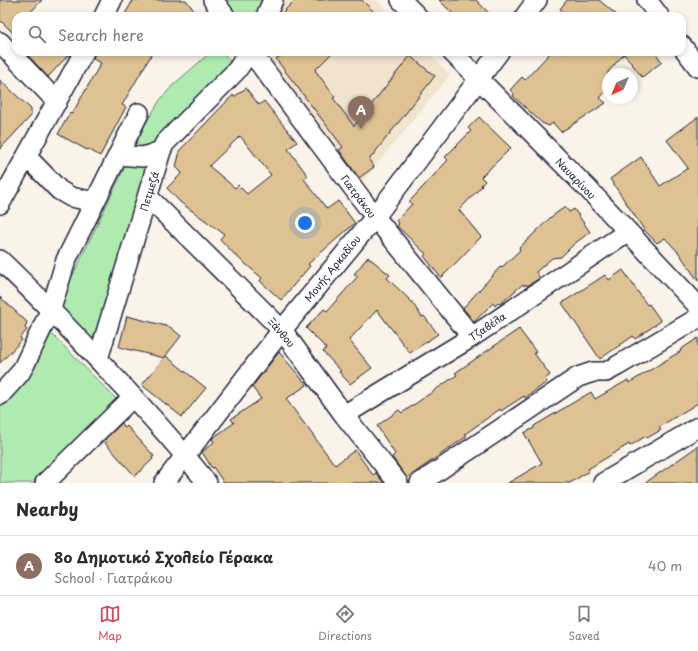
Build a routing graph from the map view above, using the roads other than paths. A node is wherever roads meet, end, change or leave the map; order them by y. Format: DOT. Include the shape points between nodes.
graph roads {
  1 [pos="112,0"];
  2 [pos="213,0"];
  3 [pos="273,0"];
  4 [pos="401,0"];
  5 [pos="537,0"];
  6 [pos="647,0"];
  7 [pos="106,12"];
  8 [pos="222,12"];
  9 [pos="268,12"];
  10 [pos="413,12"];
  11 [pos="528,12"];
  12 [pos="656,12"];
  13 [pos="0,42"];
  14 [pos="686,51"];
  15 [pos="12,55"];
  16 [pos="13,56"];
  17 [pos="82,56"];
  18 [pos="247,56"];
  19 [pos="253,56"];
  20 [pos="456,56"];
  21 [pos="496,56"];
  22 [pos="698,67"];
  23 [pos="479,79"];
  24 [pos="57,102"];
  25 [pos="139,112"];
  26 [pos="161,151"];
  27 [pos="118,155"];
  28 [pos="27,157"];
  29 [pos="148,197"];
  30 [pos="95,202"];
  31 [pos="0,204"];
  32 [pos="374,217"];
  33 [pos="627,232"];
  34 [pos="0,260"];
  35 [pos="698,306"];
  36 [pos="51,309"];
  37 [pos="698,318"];
  38 [pos="282,330"];
  39 [pos="472,336"];
  40 [pos="98,359"];
  41 [pos="0,395"];
  42 [pos="133,397"];
  43 [pos="344,415"];
  44 [pos="698,427"];
  45 [pos="185,454"];
  46 [pos="45,483"];
  47 [pos="164,483"];
  48 [pos="207,483"];
  49 [pos="398,483"];
  50 [pos="420,483"];
  51 [pos="603,483"];
  1 -- 7 [label="street"];
  2 -- 8 [label="street"];
  3 -- 9 [label="street"];
  4 -- 10 [label="street"];
  5 -- 11 [label="street"];
  6 -- 12 [label="street"];
  13 -- 15 [label="street"];
  14 -- 22 [label="street"];
  16 -- 24 [label="street"];
  17 -- 24 [label="street"];
  18 -- 26 [label="street, Πετμεζά" via="237,70 165,143"];
  19 -- 32 [label="street, Γιατράκου"];
  20 -- 23 [label="street, Ναυαρίνου"];
  21 -- 23 [label="street, Μονής Αρκαδίου"];
  23 -- 32 [label="street, Μονής Αρκαδίου"];
  23 -- 33 [label="street, Ναυαρίνου"];
  24 -- 28 [label="street"];
  25 -- 27 [label="street"];
  26 -- 27 [label="street" via="143,156"];
  26 -- 29 [label="street, Πετμεζά"];
  27 -- 30 [label="street"];
  28 -- 30 [label="street" via="59,190 72,197"];
  28 -- 31 [label="street"];
  29 -- 38 [label="street, Ξάνθου"];
  29 -- 40 [label="street, Πετμεζά"];
  30 -- 36 [label="street" via="66,260"];
  32 -- 38 [label="street, Μονής Αρκαδίου"];
  32 -- 39 [label="street, Γιατράκου"];
  33 -- 35 [label="street, Ναυαρίνου"];
  33 -- 39 [label="street, Τζαβέλα"];
  34 -- 36 [label="street"];
  36 -- 40 [label="street"];
  36 -- 41 [label="street" via="20,373"];
  37 -- 50 [label="street" via="606,372 593,372 578,377"];
  38 -- 43 [label="street, Ξάνθου"];
  38 -- 45 [label="street, Μονής Αρκαδίου"];
  39 -- 43 [label="street, Τζαβέλα"];
  40 -- 42 [label="street"];
  42 -- 45 [label="street"];
  42 -- 46 [label="street"];
  43 -- 49 [label="street, Ξάνθου"];
  44 -- 51 [label="street"];
  45 -- 47 [label="street, Μονής Αρκαδίου"];
  45 -- 48 [label="street"];
}
